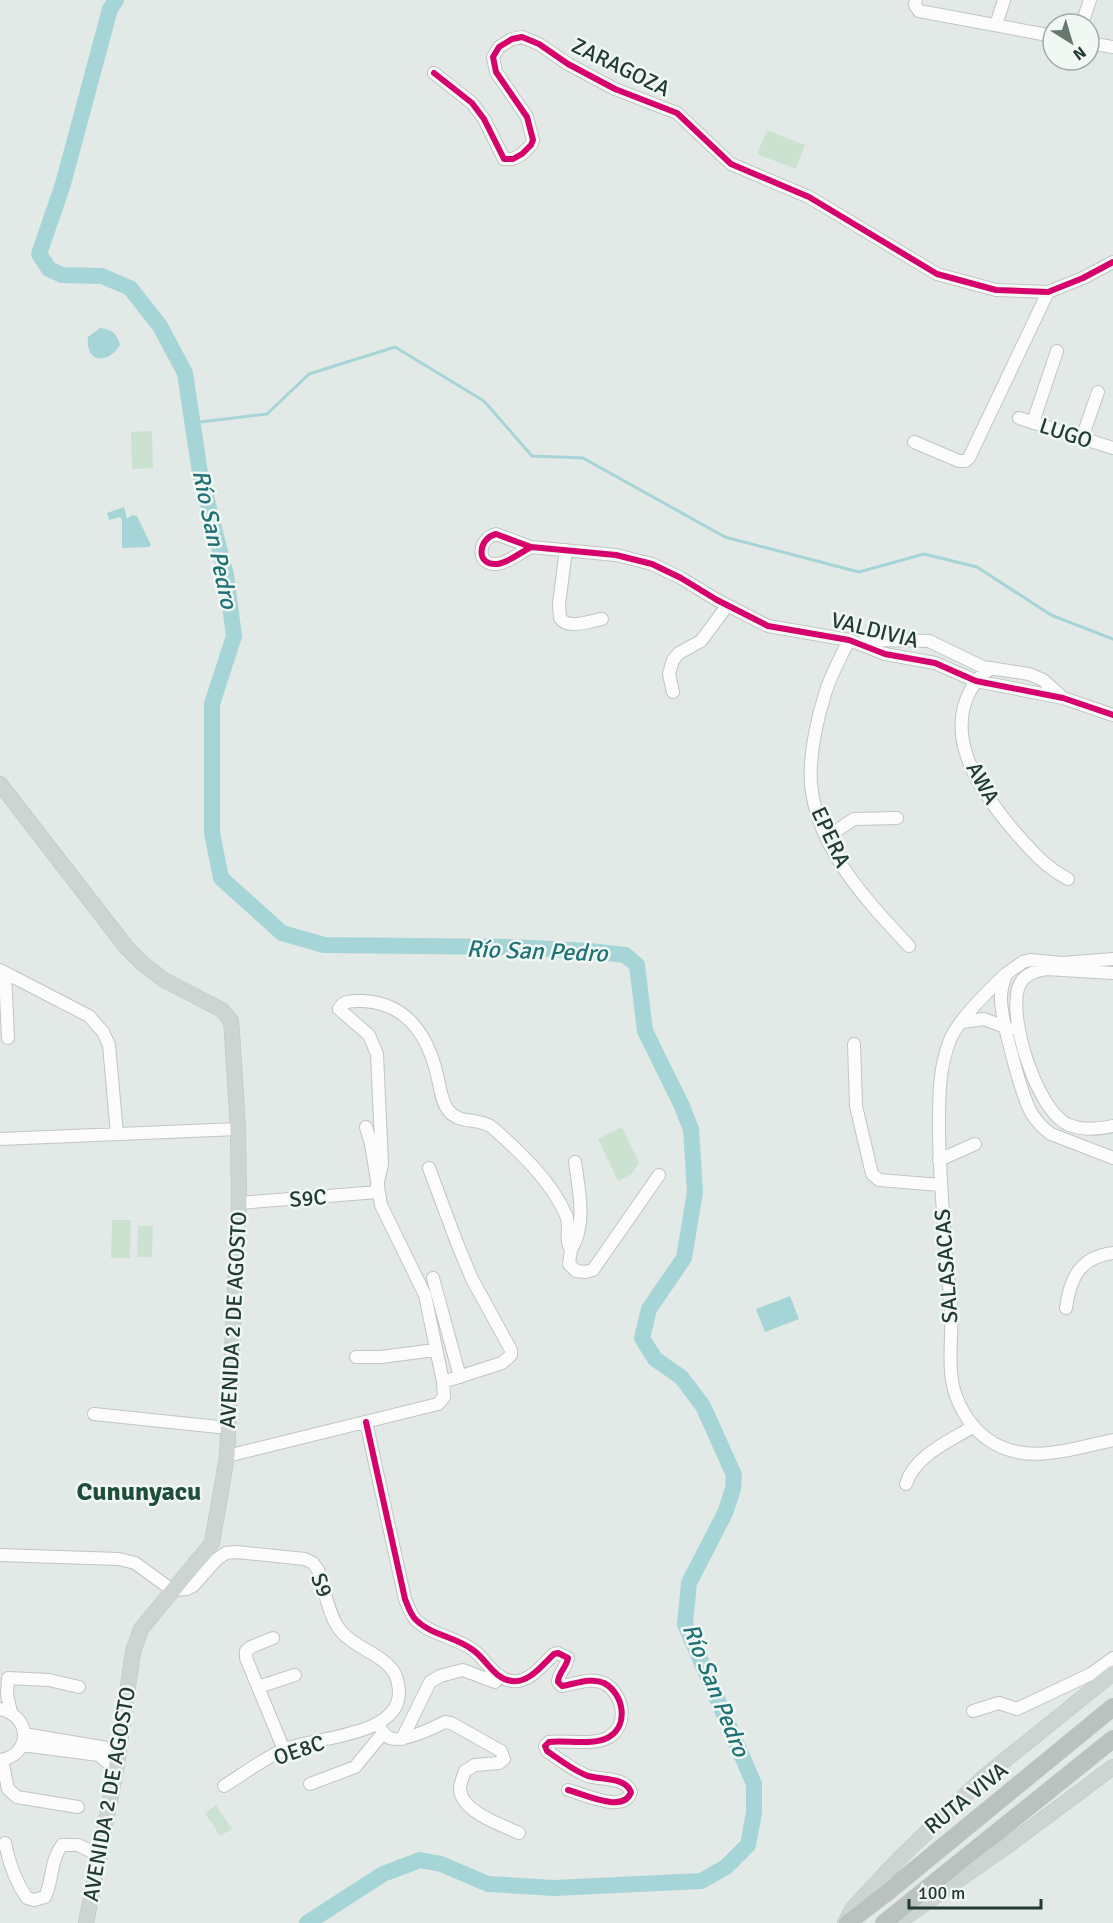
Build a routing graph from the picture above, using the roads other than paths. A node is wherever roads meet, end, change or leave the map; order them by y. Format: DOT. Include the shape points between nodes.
graph roads {
  1 [pos="1004,0"];
  2 [pos="916,1"];
  3 [pos="996,25"];
  4 [pos="1041,34"];
  5 [pos="434,73"];
  6 [pos="1113,262"];
  7 [pos="1048,292"];
  8 [pos="1057,351"];
  9 [pos="1098,392"];
  10 [pos="1019,417"];
  11 [pos="1033,422"];
  12 [pos="1082,438"];
  13 [pos="914,442"];
  14 [pos="1113,448"];
  15 [pos="531,547"];
  16 [pos="566,550"];
  17 [pos="727,606"];
  18 [pos="602,619"];
  19 [pos="849,640"];
  20 [pos="862,643"];
  21 [pos="992,668"];
  22 [pos="976,681"];
  23 [pos="673,692"];
  24 [pos="1063,698"];
  25 [pos="1113,715"];
  26 [pos="0,784"];
  27 [pos="897,818"];
  28 [pos="827,837"];
  29 [pos="1068,879"];
  30 [pos="909,946"];
  31 [pos="1113,958"];
  32 [pos="1061,966"];
  33 [pos="3,972"];
  34 [pos="1113,973"];
  35 [pos="1006,974"];
  36 [pos="962,1022"];
  37 [pos="1006,1028"];
  38 [pos="1019,1033"];
  39 [pos="8,1038"];
  40 [pos="854,1044"];
  41 [pos="1113,1126"];
  42 [pos="366,1128"];
  43 [pos="238,1129"];
  44 [pos="117,1134"];
  45 [pos="0,1138"];
  46 [pos="975,1144"];
  47 [pos="1113,1158"];
  48 [pos="939,1160"];
  49 [pos="575,1162"];
  50 [pos="429,1168"];
  51 [pos="659,1175"];
  52 [pos="939,1185"];
  53 [pos="377,1189"];
  54 [pos="239,1203"];
  55 [pos="571,1250"];
  56 [pos="1113,1253"];
  57 [pos="433,1278"];
  58 [pos="1066,1308"];
  59 [pos="435,1350"];
  60 [pos="356,1358"];
  61 [pos="460,1377"];
  62 [pos="443,1382"];
  63 [pos="94,1414"];
  64 [pos="366,1422"];
  65 [pos="974,1426"];
  66 [pos="228,1428"];
  67 [pos="1113,1440"];
  68 [pos="227,1456"];
  69 [pos="906,1484"];
  70 [pos="0,1555"];
  71 [pos="172,1590"];
  72 [pos="273,1638"];
  73 [pos="1113,1658"];
  74 [pos="1113,1673"];
  75 [pos="295,1675"];
  76 [pos="495,1682"];
  77 [pos="79,1687"];
  78 [pos="258,1687"];
  79 [pos="1113,1707"];
  80 [pos="6,1711"];
  81 [pos="973,1711"];
  82 [pos="380,1729"];
  83 [pos="402,1739"];
  84 [pos="1113,1739"];
  85 [pos="23,1740"];
  86 [pos="119,1750"];
  87 [pos="284,1750"];
  88 [pos="1,1760"];
  89 [pos="1113,1767"];
  90 [pos="116,1770"];
  91 [pos="310,1784"];
  92 [pos="224,1786"];
  93 [pos="568,1790"];
  94 [pos="78,1807"];
  95 [pos="519,1833"];
  96 [pos="5,1843"];
  97 [pos="100,1856"];
  98 [pos="86,1923"];
  99 [pos="846,1923"];
  100 [pos="884,1923"];
  101 [pos="897,1923"];
  1 -- 3 [label="street"];
  2 -- 3 [label="street" via="919,11"];
  3 -- 4 [label="street"];
  5 -- 7 [label="street, ZARAGOZA" via="484,119 501,157 513,159 533,140 527,117 496,72 493,57 499,47 512,39 539,44 615,89 676,113 731,164 809,197 937,274 996,290"];
  6 -- 7 [label="street, ZARAGOZA"];
  7 -- 13 [label="street" via="969,458 959,461"];
  8 -- 11 [label="street"];
  9 -- 12 [label="street"];
  10 -- 11 [label="street, LUGO"];
  11 -- 12 [label="street, LUGO"];
  12 -- 14 [label="street, LUGO"];
  15 -- 16 [label="street, VALDIVIA"];
  16 -- 17 [label="street, VALDIVIA" via="616,555 652,564"];
  16 -- 18 [label="street" via="560,618 566,624"];
  17 -- 19 [label="street, VALDIVIA" via="768,626"];
  17 -- 23 [label="street" via="701,640 673,660 669,674"];
  19 -- 20 [label="street, VALDIVIA"];
  19 -- 28 [label="street, EPERA" via="825,692 812,745 811,783"];
  20 -- 21 [label="street, VALDIVIA" via="929,641"];
  20 -- 22 [label="street, VALDIVIA" via="885,654 935,663"];
  21 -- 22 [label="street, AWA"];
  21 -- 24 [label="street, VALDIVIA" via="1029,674 1043,680"];
  22 -- 24 [label="street, VALDIVIA"];
  22 -- 29 [label="street, AWA" via="962,713 963,741 970,766 980,787 1040,861"];
  24 -- 25 [label="street, VALDIVIA"];
  26 -- 43 [label="main road, AVENIDA 2 DE AGOSTO" via="127,948 164,981 227,1015 231,1021"];
  27 -- 28 [label="street" via="854,819"];
  28 -- 30 [label="street, EPERA" via="858,890"];
  31 -- 32 [label="street"];
  32 -- 34 [label="street"];
  32 -- 35 [label="street, SALASACAS" via="1023,962"];
  32 -- 38 [label="street" via="1036,970 1022,980 1018,989"];
  33 -- 39 [label="street"];
  33 -- 44 [label="street" via="88,1016 103,1032 109,1046"];
  35 -- 36 [label="street, SALASACAS"];
  35 -- 37 [label="street" via="1001,999"];
  36 -- 37 [label="street" via="984,1020"];
  36 -- 48 [label="street, SALASACAS" via="951,1039 943,1066"];
  37 -- 38 [label="street"];
  37 -- 47 [label="street" via="1031,1114 1051,1134"];
  38 -- 41 [label="street" via="1036,1083 1056,1116 1078,1128"];
  40 -- 52 [label="street" via="856,1106 872,1174 879,1180"];
  42 -- 53 [label="street"];
  43 -- 44 [label="street"];
  43 -- 54 [label="main road, AVENIDA 2 DE AGOSTO"];
  44 -- 45 [label="street"];
  46 -- 48 [label="street"];
  48 -- 52 [label="street, SALASACAS"];
  49 -- 55 [label="street" via="581,1209 579,1230"];
  50 -- 61 [label="street" via="472,1279 511,1350 502,1363"];
  51 -- 55 [label="street" via="593,1270 576,1271 569,1264"];
  52 -- 65 [label="street, SALASACAS" via="951,1310 952,1380 958,1401"];
  53 -- 54 [label="street, S9C"];
  53 -- 55 [label="street" via="382,1164 377,1054 369,1035 339,1009 354,1001 393,1009 420,1031 432,1056 446,1108 457,1118 487,1124 539,1173 566,1215"];
  53 -- 59 [label="street" via="425,1295"];
  54 -- 66 [label="main road, AVENIDA 2 DE AGOSTO"];
  56 -- 58 [label="street" via="1090,1260 1077,1271 1069,1286"];
  57 -- 61 [label="street"];
  59 -- 60 [label="street"];
  59 -- 62 [label="street"];
  61 -- 62 [label="street"];
  62 -- 64 [label="street" via="444,1397 438,1404"];
  63 -- 66 [label="street"];
  64 -- 68 [label="street"];
  64 -- 93 [label="street" via="405,1599 416,1620 468,1646 505,1679 520,1681 558,1653 568,1658 558,1678 562,1686 597,1681 617,1698 623,1716 610,1737 596,1742 549,1742 545,1746 587,1776 629,1786 629,1798 611,1802"];
  65 -- 67 [label="street, SALASACAS" via="995,1444 1028,1454"];
  65 -- 69 [label="street" via="920,1461"];
  66 -- 68 [label="main road, AVENIDA 2 DE AGOSTO"];
  68 -- 71 [label="main road, AVENIDA 2 DE AGOSTO" via="212,1543"];
  70 -- 71 [label="street" via="119,1559 135,1563"];
  71 -- 82 [label="street, S9" via="193,1586 226,1553 305,1559 313,1563 341,1631 385,1662 399,1683 398,1702"];
  71 -- 86 [label="main road, AVENIDA 2 DE AGOSTO" via="141,1629 133,1652"];
  72 -- 78 [label="street" via="246,1651"];
  73 -- 81 [label="street" via="1091,1674 1017,1709 999,1703"];
  74 -- 99 [label="main road" via="984,1777 899,1859 853,1908"];
  75 -- 78 [label="street"];
  76 -- 83 [label="street" via="463,1670 430,1682"];
  77 -- 80 [label="street" via="50,1680 8,1678"];
  78 -- 87 [label="street"];
  79 -- 99 [label="highway, RUTA VIVA"];
  80 -- 85 [label="street" via="19,1719"];
  82 -- 83 [label="street" via="391,1739"];
  82 -- 87 [label="street, OE8C"];
  82 -- 91 [label="street" via="356,1767"];
  83 -- 95 [label="street" via="445,1722 501,1751 504,1758 500,1763 475,1765 465,1771 460,1789 472,1810"];
  84 -- 100 [label="highway, RUTA VIVA"];
  85 -- 86 [label="street"];
  85 -- 88 [label="street" via="12,1757"];
  85 -- 90 [label="street" via="99,1755"];
  86 -- 90 [label="main road, AVENIDA 2 DE AGOSTO"];
  87 -- 92 [label="street, OE8C"];
  88 -- 94 [label="street" via="8,1789 17,1797"];
  89 -- 101 [label="main road"];
  90 -- 97 [label="main road, AVENIDA 2 DE AGOSTO"];
  96 -- 97 [label="street" via="20,1888 27,1898 34,1900 45,1897 54,1855 62,1845 78,1845"];
  97 -- 98 [label="main road, AVENIDA 2 DE AGOSTO"];
}
